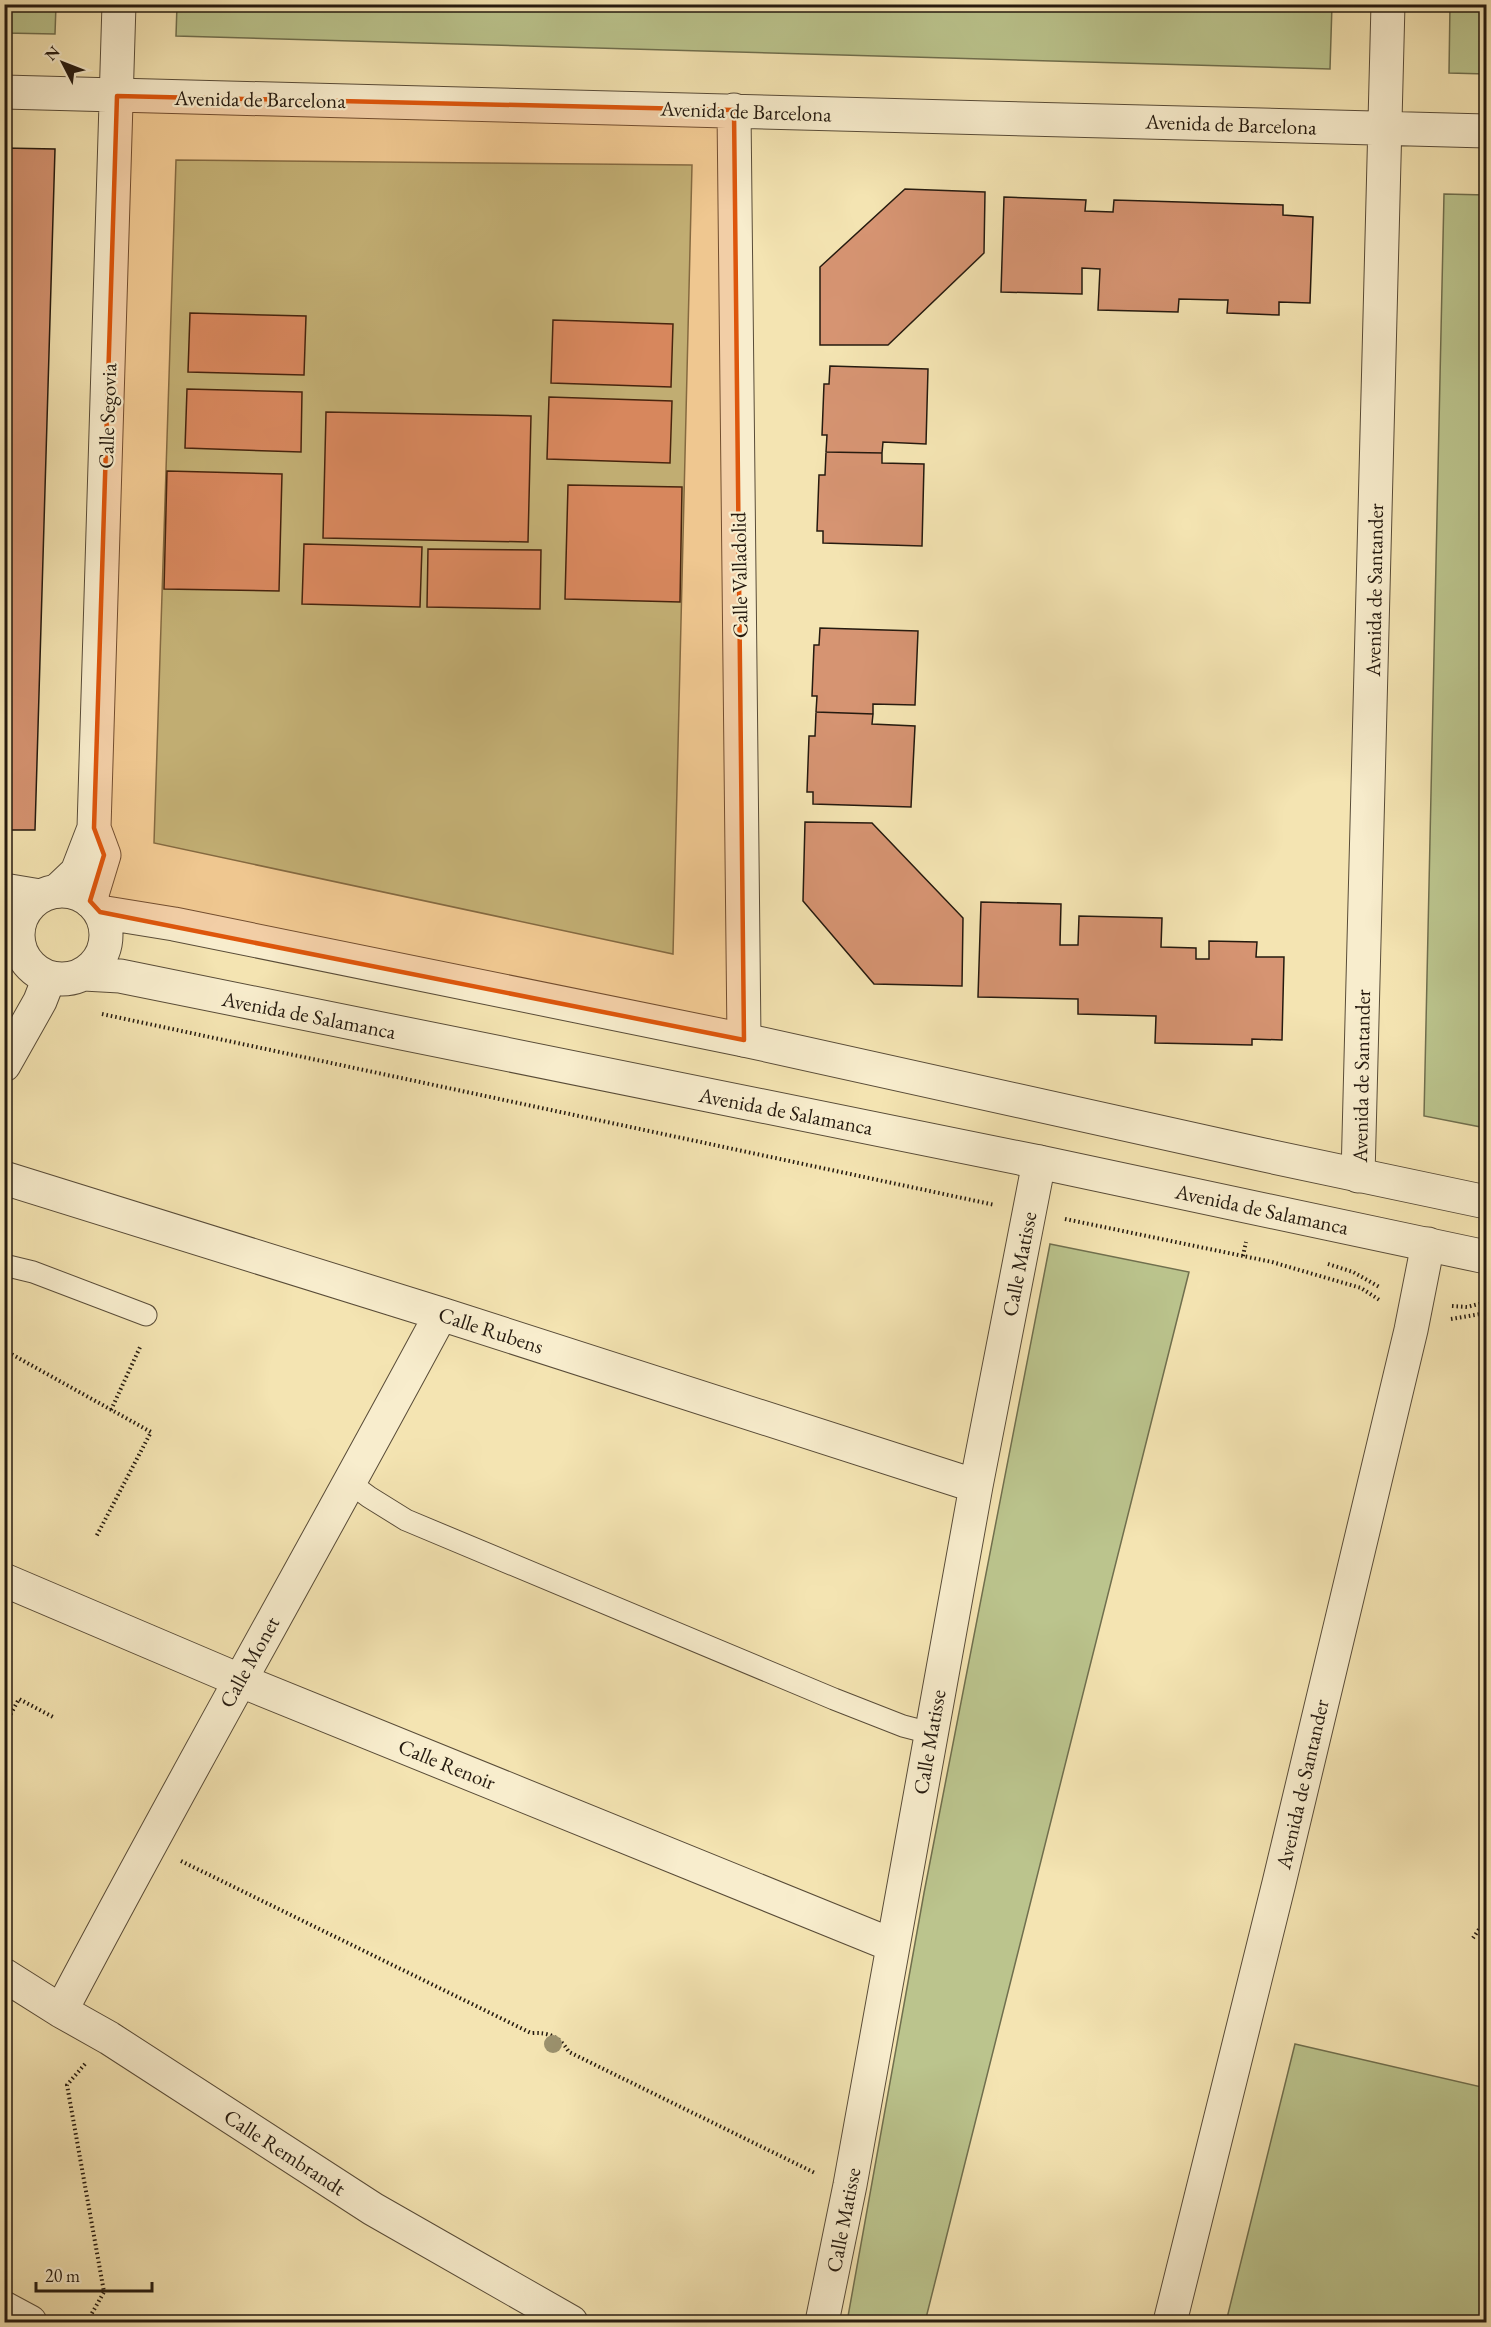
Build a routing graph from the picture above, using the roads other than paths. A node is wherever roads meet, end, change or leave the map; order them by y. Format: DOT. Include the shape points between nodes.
graph roads {
  1 [pos="119,4"];
  2 [pos="1389,4"];
  3 [pos="4,92"];
  4 [pos="117,96"];
  5 [pos="734,110"];
  6 [pos="1386,129"];
  7 [pos="1486,131"];
  8 [pos="94,828"];
  9 [pos="4,890"];
  10 [pos="49,894"];
  11 [pos="95,906"];
  12 [pos="13,954"];
  13 [pos="84,974"];
  14 [pos="49,978"];
  15 [pos="744,1040"];
  16 [pos="4,1065"];
  17 [pos="1039,1162"];
  18 [pos="1358,1176"];
  19 [pos="4,1178"];
  20 [pos="1486,1202"];
  21 [pos="1428,1244"];
  22 [pos="1486,1257"];
  23 [pos="4,1264"];
  24 [pos="441,1314"];
  25 [pos="146,1315"];
  26 [pos="350,1483"];
  27 [pos="976,1486"];
  28 [pos="4,1580"];
  29 [pos="239,1680"];
  30 [pos="930,1732"];
  31 [pos="892,1945"];
  32 [pos="4,1975"];
  33 [pos="61,2011"];
  34 [pos="4,2308"];
  35 [pos="30,2322"];
  36 [pos="571,2322"];
  37 [pos="822,2322"];
  38 [pos="1170,2322"];
  1 -- 4 [label="street, Calle Segovia"];
  2 -- 6 [label="street, Avenida de Santander"];
  3 -- 4 [label="street, Avenida de Barcelona"];
  4 -- 5 [label="street, Avenida de Barcelona"];
  4 -- 8 [label="street, Calle Segovia"];
  5 -- 6 [label="street, Avenida de Barcelona"];
  5 -- 15 [label="street, Calle Valladolid"];
  6 -- 7 [label="street, Avenida de Barcelona"];
  6 -- 18 [label="street, Avenida de Santander"];
  8 -- 10 [label="street" via="77,872"];
  8 -- 11 [label="street" via="105,855"];
  9 -- 10 [label="street"];
  10 -- 11 [label="street" via="80,895"];
  10 -- 12 [label="street" via="27,908 19,923"];
  11 -- 13 [label="street" via="106,928 105,947"];
  11 -- 15 [label="street"];
  12 -- 14 [label="street"];
  13 -- 14 [label="street" via="66,980"];
  13 -- 17 [label="street, Avenida de Salamanca" via="120,976"];
  14 -- 16 [label="street"];
  15 -- 18 [label="street"];
  17 -- 21 [label="street, Avenida de Salamanca"];
  17 -- 27 [label="street, Calle Matisse"];
  18 -- 20 [label="street"];
  19 -- 24 [label="street, Calle Rubens"];
  21 -- 22 [label="street, Avenida de Salamanca"];
  21 -- 38 [label="street, Avenida de Santander" via="1415,1314"];
  23 -- 25 [label="lane"];
  24 -- 26 [label="street, Calle Monet"];
  24 -- 27 [label="street, Calle Rubens"];
  26 -- 29 [label="street, Calle Monet"];
  26 -- 30 [label="lane" via="406,1520 834,1699 903,1726"];
  27 -- 30 [label="street, Calle Matisse"];
  28 -- 29 [label="street, Calle Renoir"];
  29 -- 31 [label="street, Calle Renoir"];
  29 -- 33 [label="street, Calle Monet"];
  30 -- 31 [label="street, Calle Matisse"];
  31 -- 37 [label="street, Calle Matisse"];
  32 -- 33 [label="street, Calle Rembrandt"];
  33 -- 36 [label="street, Calle Rembrandt" via="373,2209"];
  34 -- 35 [label="street"];
}
